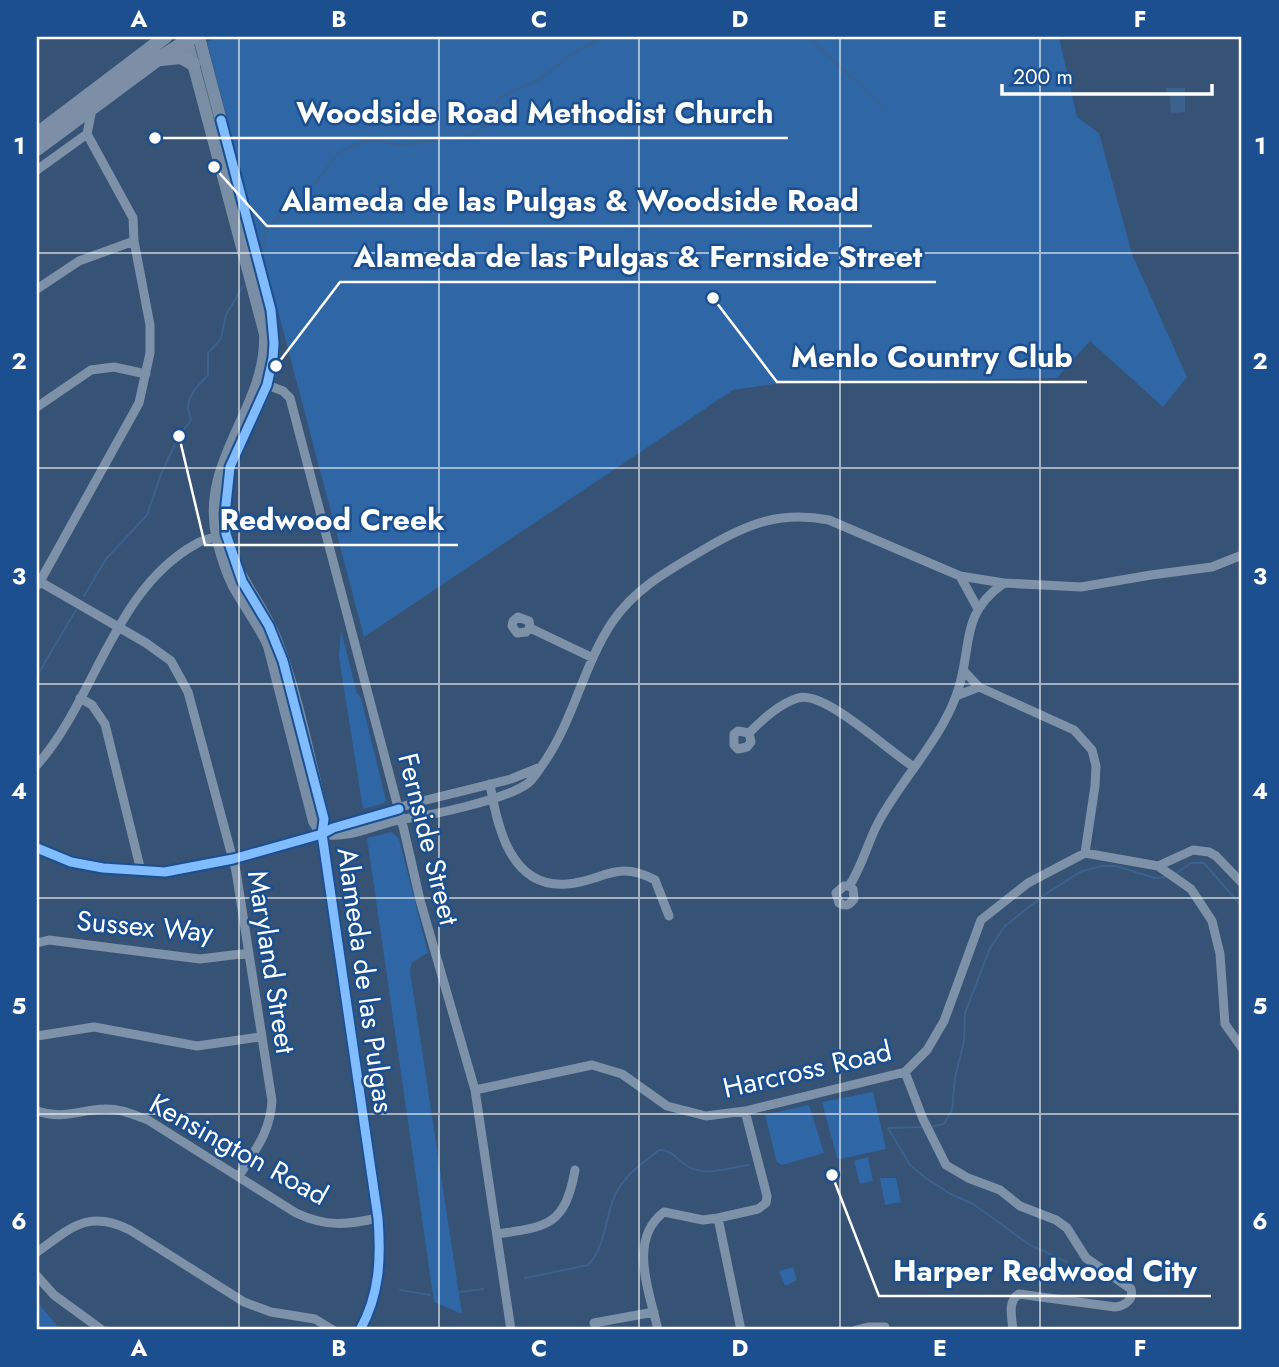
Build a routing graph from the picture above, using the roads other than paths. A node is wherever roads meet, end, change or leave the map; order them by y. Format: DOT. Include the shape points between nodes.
graph roads {
  1 [pos="161,38"];
  2 [pos="191,38"];
  3 [pos="157,60"];
  4 [pos="193,64"];
  5 [pos="92,109"];
  6 [pos="215,122"];
  7 [pos="37,134"];
  8 [pos="87,134"];
  9 [pos="37,149"];
  10 [pos="37,170"];
  11 [pos="134,241"];
  12 [pos="37,289"];
  13 [pos="146,374"];
  14 [pos="263,383"];
  15 [pos="37,407"];
  16 [pos="222,536"];
  17 [pos="1242,555"];
  18 [pos="960,576"];
  19 [pos="38,583"];
  20 [pos="1004,583"];
  21 [pos="977,607"];
  22 [pos="120,626"];
  23 [pos="530,628"];
  24 [pos="593,658"];
  25 [pos="963,670"];
  26 [pos="979,687"];
  27 [pos="956,696"];
  28 [pos="79,698"];
  29 [pos="749,733"];
  30 [pos="37,765"];
  31 [pos="541,767"];
  32 [pos="914,767"];
  33 [pos="490,784"];
  34 [pos="493,798"];
  35 [pos="400,814"];
  36 [pos="322,834"];
  37 [pos="37,848"];
  38 [pos="1085,853"];
  39 [pos="233,859"];
  40 [pos="1158,866"];
  41 [pos="141,871"];
  42 [pos="1242,883"];
  43 [pos="849,886"];
  44 [pos="669,916"];
  45 [pos="37,943"];
  46 [pos="248,953"];
  47 [pos="37,1036"];
  48 [pos="260,1037"];
  49 [pos="1242,1048"];
  50 [pos="905,1072"];
  51 [pos="475,1090"];
  52 [pos="37,1111"];
  53 [pos="745,1111"];
  54 [pos="575,1170"];
  55 [pos="239,1176"];
  56 [pos="378,1218"];
  57 [pos="718,1218"];
  58 [pos="497,1234"];
  59 [pos="37,1252"];
  60 [pos="37,1276"];
  61 [pos="654,1311"];
  62 [pos="594,1323"];
  63 [pos="886,1327"];
  64 [pos="102,1330"];
  65 [pos="333,1330"];
  66 [pos="360,1330"];
  67 [pos="511,1330"];
  68 [pos="658,1330"];
  69 [pos="741,1330"];
  70 [pos="856,1330"];
  71 [pos="1013,1330"];
  1 -- 7 [label="main road"];
  2 -- 3 [label="main road"];
  2 -- 4 [label="main road, Alameda de las Pulgas"];
  2 -- 6 [label="main road, Alameda de las Pulgas"];
  3 -- 4 [label="main road" via="176,56"];
  3 -- 5 [label="main road"];
  4 -- 6 [label="main road, Alameda de las Pulgas"];
  5 -- 8 [label="street"];
  5 -- 9 [label="main road"];
  6 -- 14 [label="main road, Alameda de las Pulgas" via="271,310 274,358"];
  8 -- 10 [label="street"];
  8 -- 11 [label="street" via="133,218"];
  11 -- 12 [label="street" via="79,261"];
  11 -- 13 [label="street" via="150,325"];
  13 -- 15 [label="street" via="114,367 91,370"];
  13 -- 19 [label="street" via="139,403"];
  14 -- 16 [label="main road, Alameda de las Pulgas" via="222,466 216,495"];
  14 -- 35 [label="street, Fernside Street" via="290,398"];
  16 -- 22 [label="street" via="198,542 178,555 142,592"];
  16 -- 36 [label="main road, Alameda de las Pulgas" via="283,661 324,819"];
  17 -- 20 [label="street" via="1212,567 1081,587"];
  18 -- 20 [label="street"];
  18 -- 21 [label="street"];
  18 -- 24 [label="street" via="829,520 808,516 754,522 648,583 612,621"];
  19 -- 22 [label="street, Maryland Street"];
  20 -- 21 [label="street"];
  21 -- 25 [label="street"];
  22 -- 28 [label="street"];
  22 -- 39 [label="street, Maryland Street" via="171,662 188,692"];
  23 -- 24 [label="street"];
  24 -- 31 [label="street"];
  25 -- 26 [label="street"];
  25 -- 27 [label="street"];
  26 -- 27 [label="street"];
  26 -- 38 [label="street" via="1074,730 1092,750 1095,786"];
  27 -- 32 [label="street"];
  28 -- 30 [label="street"];
  28 -- 41 [label="street" via="92,705 105,724"];
  29 -- 32 [label="street" via="785,704 800,697 815,699"];
  31 -- 33 [label="street"];
  31 -- 34 [label="street" via="528,784"];
  32 -- 43 [label="street" via="877,824"];
  33 -- 34 [label="street"];
  33 -- 35 [label="street" via="414,803"];
  34 -- 35 [label="street" via="417,818"];
  34 -- 44 [label="street" via="515,863 534,876 547,883 567,884 616,871 639,872 655,880"];
  35 -- 36 [label="street"];
  35 -- 51 [label="street, Fernside Street"];
  36 -- 39 [label="street"];
  36 -- 56 [label="main road, Alameda de las Pulgas"];
  37 -- 41 [label="street" via="82,864"];
  38 -- 40 [label="street"];
  38 -- 50 [label="street, Harcross Road" via="1028,883 981,920 944,1021 928,1050"];
  39 -- 41 [label="street" via="164,872"];
  39 -- 46 [label="street, Maryland Street"];
  40 -- 42 [label="street" via="1186,852 1202,850 1216,856"];
  40 -- 49 [label="street" via="1191,889 1212,921 1220,954 1224,1022"];
  45 -- 46 [label="street, Sussex Way" via="49,940 200,959"];
  46 -- 48 [label="street, Maryland Street"];
  47 -- 48 [label="street" via="94,1027 197,1046"];
  48 -- 55 [label="street, Maryland Street" via="271,1120"];
  50 -- 53 [label="street, Harcross Road"];
  50 -- 71 [label="street" via="946,1165 1000,1190 1020,1206 1056,1220 1067,1228 1086,1258 1131,1289 1129,1300 1115,1307 1019,1294 1011,1303"];
  51 -- 53 [label="street, Harcross Road" via="592,1065 622,1074 667,1106 706,1116"];
  51 -- 58 [label="street, Fernside Street"];
  52 -- 55 [label="street, Kensington Road" via="66,1116 104,1109 126,1112 148,1120"];
  53 -- 57 [label="street" via="768,1196 758,1209"];
  54 -- 58 [label="street" via="571,1191 556,1218 530,1229"];
  55 -- 56 [label="street, Kensington Road" via="310,1220 343,1224"];
  56 -- 66 [label="main road, Alameda de las Pulgas" via="379,1273"];
  57 -- 61 [label="street" via="704,1220 664,1212 650,1225 643,1260"];
  57 -- 69 [label="street"];
  58 -- 67 [label="street, Fernside Street"];
  59 -- 65 [label="street" via="79,1223 112,1221 244,1302 315,1319"];
  60 -- 64 [label="street" via="54,1295"];
  61 -- 62 [label="street"];
  61 -- 68 [label="street"];
  63 -- 70 [label="street"];
}
